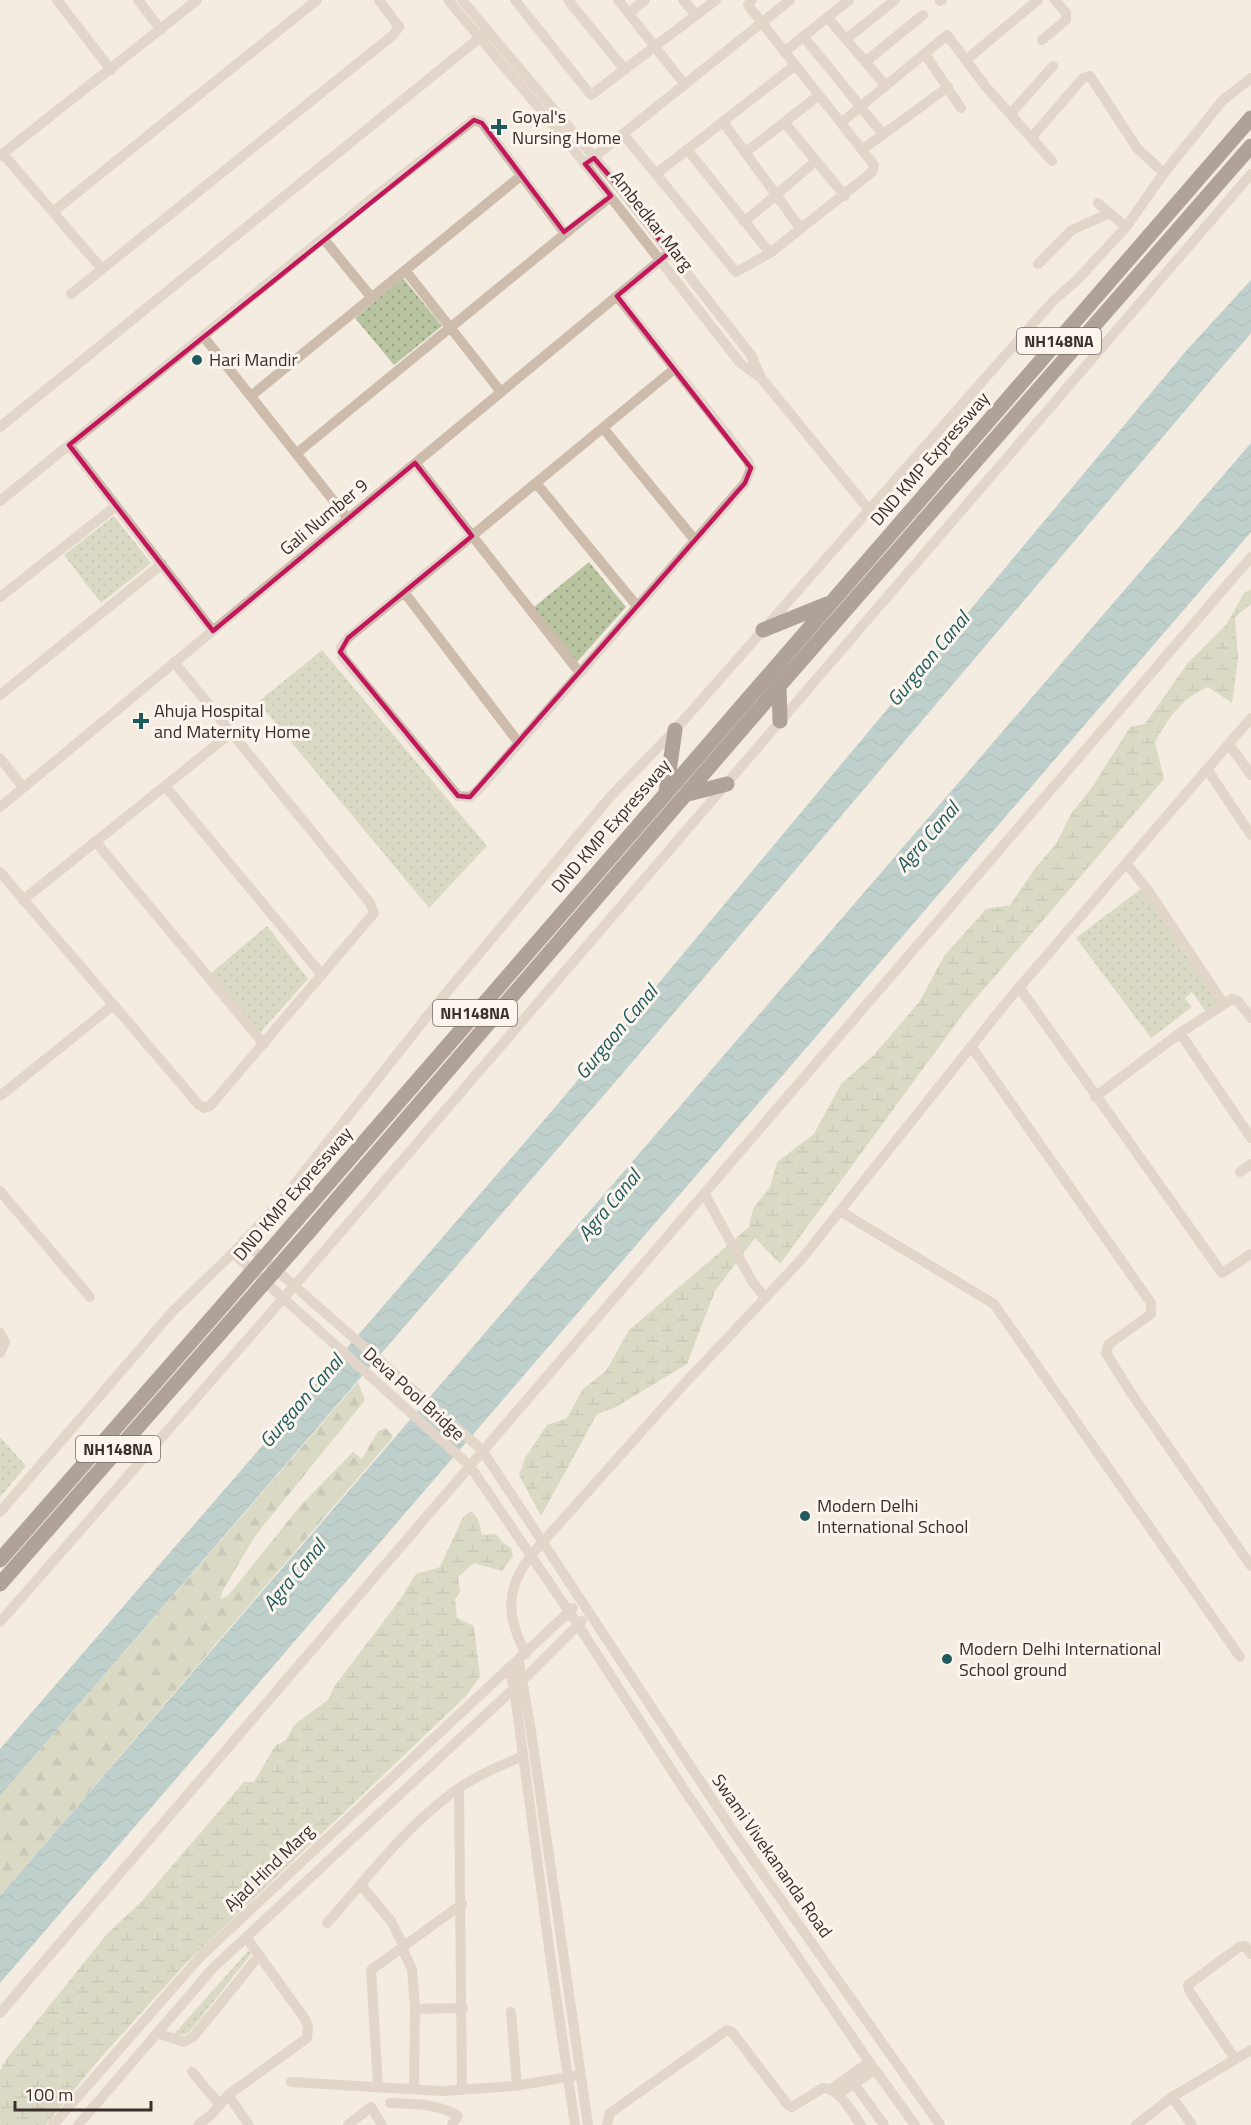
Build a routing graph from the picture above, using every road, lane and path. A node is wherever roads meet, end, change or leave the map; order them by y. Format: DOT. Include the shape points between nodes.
graph roads {
  1 [pos="57,0"];
  2 [pos="138,0"];
  3 [pos="197,0"];
  4 [pos="317,0"];
  5 [pos="380,0"];
  6 [pos="448,0"];
  7 [pos="462,0"];
  8 [pos="515,0"];
  9 [pos="568,0"];
  10 [pos="618,0"];
  11 [pos="645,0"];
  12 [pos="683,0"];
  13 [pos="716,0"];
  14 [pos="752,0"];
  15 [pos="790,0"];
  16 [pos="849,0"];
  17 [pos="895,0"];
  18 [pos="1038,0"];
  19 [pos="1055,0"];
  20 [pos="629,13"];
  21 [pos="696,15"];
  22 [pos="923,15"];
  23 [pos="827,17"];
  24 [pos="761,22"];
  25 [pos="161,30"];
  26 [pos="484,35"];
  27 [pos="803,36"];
  28 [pos="846,39"];
  29 [pos="1042,40"];
  30 [pos="655,48"];
  31 [pos="784,52"];
  32 [pos="925,54"];
  33 [pos="966,60"];
  34 [pos="865,62"];
  35 [pos="794,66"];
  36 [pos="1053,66"];
  37 [pos="111,70"];
  38 [pos="625,70"];
  39 [pos="1251,78"];
  40 [pos="685,85"];
  41 [pos="885,85"];
  42 [pos="948,87"];
  43 [pos="818,96"];
  44 [pos="860,106"];
  45 [pos="960,108"];
  46 [pos="1011,113"];
  47 [pos="1251,118"];
  48 [pos="723,122"];
  49 [pos="784,122"];
  50 [pos="842,122"];
  51 [pos="882,133"];
  52 [pos="624,135"];
  53 [pos="1032,136"];
  54 [pos="1251,147"];
  55 [pos="687,148"];
  56 [pos="863,149"];
  57 [pos="746,152"];
  58 [pos="2,155"];
  59 [pos="590,161"];
  60 [pos="816,161"];
  61 [pos="1052,161"];
  62 [pos="1164,173"];
  63 [pos="656,174"];
  64 [pos="1251,174"];
  65 [pos="522,175"];
  66 [pos="776,194"];
  67 [pos="610,196"];
  68 [pos="845,196"];
  69 [pos="1098,203"];
  70 [pos="54,211"];
  71 [pos="1110,213"];
  72 [pos="744,222"];
  73 [pos="1126,227"];
  74 [pos="801,229"];
  75 [pos="564,232"];
  76 [pos="323,238"];
  77 [pos="770,253"];
  78 [pos="665,256"];
  79 [pos="1038,264"];
  80 [pos="102,269"];
  81 [pos="405,270"];
  82 [pos="71,294"];
  83 [pos="617,296"];
  84 [pos="372,298"];
  85 [pos="449,327"];
  86 [pos="203,336"];
  87 [pos="673,370"];
  88 [pos="501,392"];
  89 [pos="251,396"];
  90 [pos="0,427"];
  91 [pos="603,428"];
  92 [pos="69,445"];
  93 [pos="297,453"];
  94 [pos="415,464"];
  95 [pos="536,483"];
  96 [pos="0,501"];
  97 [pos="116,506"];
  98 [pos="869,510"];
  99 [pos="348,519"];
  100 [pos="472,536"];
  101 [pos="694,539"];
  102 [pos="1251,557"];
  103 [pos="162,564"];
  104 [pos="404,592"];
  105 [pos="0,597"];
  106 [pos="830,603"];
  107 [pos="637,606"];
  108 [pos="763,630"];
  109 [pos="213,631"];
  110 [pos="174,662"];
  111 [pos="580,673"];
  112 [pos="779,686"];
  113 [pos="0,695"];
  114 [pos="1251,718"];
  115 [pos="780,721"];
  116 [pos="675,730"];
  117 [pos="231,733"];
  118 [pos="519,743"];
  119 [pos="1229,744"];
  120 [pos="0,758"];
  121 [pos="1207,769"];
  122 [pos="1251,775"];
  123 [pos="727,784"];
  124 [pos="165,786"];
  125 [pos="23,788"];
  126 [pos="688,794"];
  127 [pos="661,798"];
  128 [pos="0,807"];
  129 [pos="1251,835"];
  130 [pos="95,841"];
  131 [pos="1126,863"];
  132 [pos="0,872"];
  133 [pos="23,900"];
  134 [pos="322,975"];
  135 [pos="1019,987"];
  136 [pos="1224,1004"];
  137 [pos="112,1005"];
  138 [pos="1251,1018"];
  139 [pos="1180,1033"];
  140 [pos="264,1044"];
  141 [pos="971,1046"];
  142 [pos="0,1096"];
  143 [pos="1095,1097"];
  144 [pos="1251,1138"];
  145 [pos="1250,1165"];
  146 [pos="1240,1172"];
  147 [pos="0,1191"];
  148 [pos="704,1193"];
  149 [pos="840,1211"];
  150 [pos="243,1241"];
  151 [pos="233,1252"];
  152 [pos="1251,1254"];
  153 [pos="296,1284"];
  154 [pos="90,1298"];
  155 [pos="765,1298"];
  156 [pos="283,1299"];
  157 [pos="0,1332"];
  158 [pos="0,1353"];
  159 [pos="482,1450"];
  160 [pos="470,1466"];
  161 [pos="0,1512"];
  162 [pos="542,1543"];
  163 [pos="531,1555"];
  164 [pos="0,1560"];
  165 [pos="1251,1566"];
  166 [pos="0,1584"];
  167 [pos="580,1602"];
  168 [pos="569,1611"];
  169 [pos="588,1615"];
  170 [pos="0,1622"];
  171 [pos="578,1624"];
  172 [pos="1240,1657"];
  173 [pos="522,1658"];
  174 [pos="510,1670"];
  175 [pos="518,1684"];
  176 [pos="523,1756"];
  177 [pos="459,1788"];
  178 [pos="361,1885"];
  179 [pos="462,1904"];
  180 [pos="327,1923"];
  181 [pos="246,1937"];
  182 [pos="403,1947"];
  183 [pos="1251,1954"];
  184 [pos="258,1957"];
  185 [pos="463,2008"];
  186 [pos="414,2009"];
  187 [pos="511,2012"];
  188 [pos="0,2013"];
  189 [pos="157,2033"];
  190 [pos="123,2045"];
  191 [pos="1251,2050"];
  192 [pos="136,2057"];
  193 [pos="1235,2060"];
  194 [pos="872,2066"];
  195 [pos="192,2072"];
  196 [pos="582,2075"];
  197 [pos="569,2078"];
  198 [pos="291,2082"];
  199 [pos="855,2085"];
  200 [pos="378,2086"];
  201 [pos="518,2086"];
  202 [pos="414,2089"];
  203 [pos="462,2090"];
  204 [pos="835,2092"];
  205 [pos="228,2095"];
  206 [pos="1172,2097"];
  207 [pos="390,2103"];
  208 [pos="220,2105"];
  209 [pos="53,2125"];
  210 [pos="78,2125"];
  211 [pos="198,2125"];
  212 [pos="249,2125"];
  213 [pos="348,2125"];
  214 [pos="382,2125"];
  215 [pos="452,2125"];
  216 [pos="576,2125"];
  217 [pos="588,2125"];
  218 [pos="607,2125"];
  219 [pos="861,2125"];
  220 [pos="884,2125"];
  221 [pos="915,2125"];
  222 [pos="940,2125"];
  223 [pos="1136,2125"];
  224 [pos="1192,2125"];
  1 -- 37 [label="street"];
  2 -- 25 [label="street"];
  3 -- 25 [label="street"];
  4 -- 70 [label="street"];
  5 -- 80 [label="street" via="399,27 392,36"];
  6 -- 26 [label="street, Ambedkar Marg"];
  7 -- 26 [label="street, Ambedkar Marg"];
  8 -- 38 [label="street" via="590,95"];
  9 -- 38 [label="street"];
  10 -- 20 [label="street"];
  11 -- 20 [label="street"];
  12 -- 21 [label="street"];
  13 -- 21 [label="street"];
  14 -- 24 [label="street" via="748,5"];
  15 -- 24 [label="street"];
  16 -- 23 [label="street"];
  17 -- 28 [label="street"];
  18 -- 33 [label="street"];
  19 -- 29 [label="street" via="1066,20"];
  20 -- 30 [label="street"];
  21 -- 30 [label="street"];
  22 -- 34 [label="street"];
  23 -- 27 [label="street"];
  23 -- 28 [label="street"];
  24 -- 31 [label="street"];
  24 -- 40 [label="street"];
  25 -- 37 [label="street"];
  26 -- 59 [label="street, Ambedkar Marg"];
  26 -- 90 [label="street"];
  27 -- 31 [label="street"];
  27 -- 44 [label="street"];
  28 -- 34 [label="street"];
  30 -- 38 [label="street"];
  30 -- 40 [label="street"];
  31 -- 35 [label="street"];
  32 -- 33 [label="street" via="947,35"];
  32 -- 41 [label="street"];
  32 -- 42 [label="street"];
  33 -- 46 [label="street"];
  34 -- 41 [label="street"];
  35 -- 43 [label="street"];
  35 -- 48 [label="street"];
  36 -- 46 [label="street"];
  37 -- 58 [label="street"];
  39 -- 62 [label="street" via="1222,101"];
  40 -- 52 [label="street"];
  41 -- 44 [label="street"];
  42 -- 45 [label="street"];
  42 -- 51 [label="street"];
  43 -- 49 [label="street"];
  43 -- 50 [label="street"];
  44 -- 50 [label="street"];
  44 -- 51 [label="street"];
  46 -- 53 [label="street"];
  47 -- 106 [label="highway, DND KMP Expressway / NH148NA"];
  48 -- 55 [label="street"];
  48 -- 57 [label="street"];
  49 -- 57 [label="street"];
  49 -- 60 [label="street"];
  50 -- 56 [label="street"];
  51 -- 56 [label="street"];
  52 -- 59 [label="street"];
  52 -- 63 [label="street"];
  53 -- 61 [label="street"];
  53 -- 62 [label="street" via="1083,78 1090,76 1137,148"];
  54 -- 112 [label="highway, DND KMP Expressway / NH148NA"];
  55 -- 63 [label="street"];
  55 -- 72 [label="street"];
  56 -- 68 [label="street" via="875,169"];
  57 -- 66 [label="street"];
  58 -- 70 [label="street"];
  59 -- 67 [label="street, Ambedkar Marg"];
  59 -- 78 [label="street, Ambedkar Marg"];
  60 -- 66 [label="street"];
  60 -- 68 [label="street"];
  62 -- 73 [label="street"];
  63 -- 77 [label="street" via="733,271 740,272"];
  64 -- 115 [label="street"];
  65 -- 75 [label="street"];
  65 -- 76 [label="street" via="482,123 474,120"];
  65 -- 81 [label="street"];
  66 -- 72 [label="street"];
  66 -- 74 [label="street"];
  67 -- 75 [label="street"];
  67 -- 78 [label="street, Ambedkar Marg"];
  68 -- 74 [label="street"];
  69 -- 71 [label="street"];
  70 -- 80 [label="street"];
  71 -- 73 [label="street"];
  71 -- 79 [label="street" via="1072,230"];
  72 -- 77 [label="street"];
  73 -- 98 [label="street" via="1053,301"];
  74 -- 77 [label="street"];
  75 -- 85 [label="street"];
  76 -- 84 [label="street"];
  76 -- 86 [label="street"];
  78 -- 83 [label="street, Gali Number 9"];
  78 -- 98 [label="street, Ambedkar Marg" via="751,355 761,378"];
  80 -- 82 [label="street"];
  81 -- 84 [label="street"];
  81 -- 85 [label="street"];
  83 -- 87 [label="street"];
  83 -- 88 [label="street, Gali Number 9"];
  84 -- 89 [label="street"];
  85 -- 88 [label="street"];
  85 -- 93 [label="street"];
  86 -- 89 [label="street"];
  86 -- 92 [label="street"];
  87 -- 91 [label="street"];
  87 -- 101 [label="street" via="751,468 745,483"];
  88 -- 94 [label="street, Gali Number 9"];
  89 -- 93 [label="street"];
  91 -- 95 [label="street"];
  91 -- 101 [label="street"];
  92 -- 96 [label="street"];
  92 -- 97 [label="street"];
  93 -- 99 [label="street"];
  94 -- 99 [label="street, Gali Number 9"];
  94 -- 100 [label="street"];
  95 -- 100 [label="street"];
  95 -- 107 [label="street"];
  97 -- 103 [label="street"];
  97 -- 105 [label="street"];
  98 -- 108 [label="street"];
  99 -- 109 [label="street, Gali Number 9"];
  100 -- 104 [label="street"];
  100 -- 111 [label="street"];
  101 -- 107 [label="street"];
  102 -- 148 [label="street"];
  103 -- 109 [label="street"];
  103 -- 113 [label="street"];
  104 -- 118 [label="street"];
  104 -- 118 [label="street" via="348,638 341,647 342,656 458,796 465,798 478,790"];
  106 -- 108 [label="highway"];
  106 -- 127 [label="highway, DND KMP Expressway / NH148NA"];
  107 -- 111 [label="street"];
  108 -- 116 [label="street"];
  109 -- 110 [label="street, Gali Number 9"];
  110 -- 117 [label="street"];
  110 -- 125 [label="street, Gali Number 9"];
  111 -- 118 [label="street"];
  112 -- 115 [label="highway"];
  112 -- 126 [label="highway, DND KMP Expressway / NH148NA"];
  114 -- 119 [label="street"];
  115 -- 123 [label="street"];
  116 -- 127 [label="highway"];
  116 -- 150 [label="street" via="603,805 436,1005 278,1205"];
  117 -- 124 [label="street"];
  117 -- 134 [label="street" via="373,908 372,916"];
  119 -- 121 [label="street"];
  119 -- 122 [label="street"];
  120 -- 125 [label="street"];
  121 -- 129 [label="street"];
  121 -- 131 [label="street"];
  123 -- 126 [label="highway"];
  123 -- 153 [label="street"];
  124 -- 130 [label="street"];
  124 -- 134 [label="street"];
  125 -- 128 [label="street, Gali Number 9"];
  126 -- 166 [label="highway, DND KMP Expressway / NH148NA, bridge"];
  127 -- 164 [label="highway, DND KMP Expressway / NH148NA, bridge"];
  130 -- 133 [label="street"];
  130 -- 140 [label="street"];
  131 -- 135 [label="street"];
  131 -- 136 [label="street"];
  132 -- 133 [label="street"];
  133 -- 137 [label="street"];
  134 -- 140 [label="street"];
  135 -- 141 [label="street"];
  135 -- 143 [label="street"];
  136 -- 138 [label="street" via="1235,999"];
  136 -- 139 [label="street"];
  137 -- 140 [label="street" via="204,1108 210,1106"];
  137 -- 142 [label="street"];
  139 -- 143 [label="street"];
  139 -- 144 [label="street"];
  141 -- 149 [label="street"];
  141 -- 165 [label="street" via="1151,1303 1151,1314 1109,1344 1106,1353"];
  143 -- 152 [label="street" via="1222,1273"];
  145 -- 146 [label="street"];
  147 -- 154 [label="street"];
  148 -- 155 [label="street"];
  148 -- 159 [label="street"];
  149 -- 155 [label="street"];
  149 -- 172 [label="street" via="994,1304"];
  150 -- 151 [label="street"];
  150 -- 153 [label="street, Swami Vivekananda Road"];
  151 -- 156 [label="street, Deva Pool Bridge"];
  151 -- 161 [label="street" via="172,1312"];
  153 -- 156 [label="street"];
  153 -- 159 [label="street, Swami Vivekananda Road"];
  155 -- 162 [label="street"];
  156 -- 160 [label="street, Deva Pool Bridge"];
  156 -- 170 [label="street"];
  157 -- 158 [label="street" via="5,1342"];
  159 -- 160 [label="street"];
  159 -- 162 [label="street, Swami Vivekananda Road"];
  160 -- 163 [label="street, Deva Pool Bridge"];
  160 -- 188 [label="street"];
  162 -- 163 [label="street"];
  162 -- 167 [label="street, Swami Vivekananda Road"];
  163 -- 168 [label="street, Deva Pool Bridge"];
  163 -- 173 [label="street" via="510,1593"];
  167 -- 168 [label="street, Ajad Hind Marg"];
  167 -- 169 [label="street, Swami Vivekananda Road"];
  168 -- 171 [label="street, Deva Pool Bridge"];
  168 -- 173 [label="street, Ajad Hind Marg"];
  169 -- 171 [label="street"];
  169 -- 222 [label="street, Swami Vivekananda Road" via="735,1834"];
  171 -- 175 [label="street"];
  171 -- 194 [label="street, Deva Pool Bridge" via="685,1791"];
  173 -- 174 [label="street, Ajad Hind Marg"];
  173 -- 175 [label="street"];
  174 -- 175 [label="street"];
  174 -- 190 [label="street, Ajad Hind Marg" via="225,1933"];
  175 -- 176 [label="street"];
  175 -- 181 [label="street"];
  175 -- 196 [label="street"];
  176 -- 177 [label="street"];
  176 -- 197 [label="street"];
  177 -- 178 [label="street" via="413,1827"];
  177 -- 179 [label="street"];
  178 -- 180 [label="street"];
  178 -- 182 [label="street" via="391,1921"];
  179 -- 182 [label="street"];
  179 -- 185 [label="street"];
  181 -- 184 [label="street"];
  181 -- 189 [label="street" via="213,1968"];
  182 -- 186 [label="street" via="412,1969"];
  182 -- 200 [label="street" via="371,1970"];
  183 -- 193 [label="street" via="1245,1946 1239,1947 1188,1985"];
  184 -- 189 [label="street" via="193,2037 184,2042"];
  184 -- 205 [label="street" via="305,2019 307,2038"];
  185 -- 186 [label="street"];
  185 -- 203 [label="street"];
  186 -- 202 [label="street"];
  187 -- 201 [label="street"];
  189 -- 192 [label="street"];
  190 -- 192 [label="street"];
  190 -- 209 [label="street, Ajad Hind Marg"];
  191 -- 193 [label="street"];
  192 -- 210 [label="street"];
  193 -- 206 [label="street"];
  194 -- 199 [label="street"];
  194 -- 204 [label="street"];
  194 -- 221 [label="street, Deva Pool Bridge"];
  195 -- 208 [label="street"];
  196 -- 197 [label="street"];
  196 -- 217 [label="street"];
  197 -- 201 [label="street"];
  197 -- 216 [label="street"];
  198 -- 200 [label="street"];
  199 -- 204 [label="street"];
  199 -- 220 [label="street"];
  200 -- 202 [label="street"];
  201 -- 203 [label="street"];
  202 -- 203 [label="street"];
  204 -- 218 [label="street" via="824,2088 795,2106 788,2105 727,2030 610,2113"];
  204 -- 219 [label="street"];
  205 -- 208 [label="street"];
  205 -- 212 [label="street"];
  206 -- 223 [label="street"];
  206 -- 224 [label="street"];
  207 -- 215 [label="street" via="428,2104 452,2112 458,2116"];
  208 -- 211 [label="street"];
  213 -- 214 [label="street" via="371,2108"];
}
